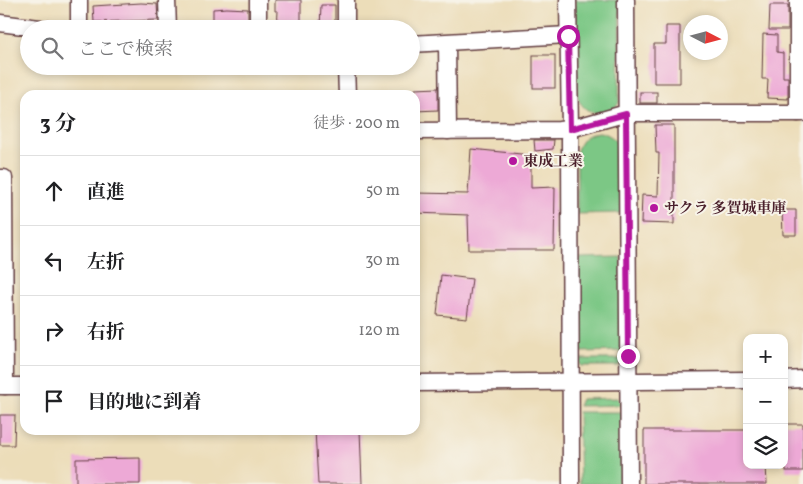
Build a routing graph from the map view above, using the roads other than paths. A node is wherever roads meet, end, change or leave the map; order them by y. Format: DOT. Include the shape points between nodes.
graph roads {
  1 [pos="79,0"];
  2 [pos="167,0"];
  3 [pos="258,0"];
  4 [pos="346,0"];
  5 [pos="568,0"];
  6 [pos="626,0"];
  7 [pos="798,0"];
  8 [pos="79,20"];
  9 [pos="168,20"];
  10 [pos="258,20"];
  11 [pos="346,20"];
  12 [pos="0,23"];
  13 [pos="20,26"];
  14 [pos="568,36"];
  15 [pos="447,43"];
  16 [pos="420,44"];
  17 [pos="346,75"];
  18 [pos="347,90"];
  19 [pos="800,113"];
  20 [pos="626,114"];
  21 [pos="570,129"];
  22 [pos="420,131"];
  23 [pos="448,131"];
  24 [pos="0,178"];
  25 [pos="743,380"];
  26 [pos="788,380"];
  27 [pos="803,380"];
  28 [pos="628,381"];
  29 [pos="570,382"];
  30 [pos="420,383"];
  31 [pos="2,386"];
  32 [pos="20,386"];
  33 [pos="571,484"];
  34 [pos="629,484"];
  1 -- 8 [label="street"];
  2 -- 9 [label="street"];
  3 -- 10 [label="street"];
  4 -- 11 [label="street"];
  5 -- 14 [label="street"];
  6 -- 20 [label="street"];
  7 -- 19 [label="street"];
  12 -- 13 [label="street"];
  14 -- 15 [label="street"];
  14 -- 21 [label="street"];
  15 -- 16 [label="street"];
  15 -- 23 [label="street"];
  17 -- 18 [label="street"];
  19 -- 20 [label="street"];
  20 -- 21 [label="street"];
  20 -- 28 [label="street"];
  21 -- 23 [label="street"];
  21 -- 29 [label="street"];
  22 -- 23 [label="street"];
  24 -- 31 [label="street" via="4,178"];
  25 -- 28 [label="street"];
  26 -- 27 [label="street"];
  28 -- 29 [label="street"];
  28 -- 34 [label="street"];
  29 -- 30 [label="street"];
  29 -- 33 [label="street"];
  31 -- 32 [label="street"];
}
